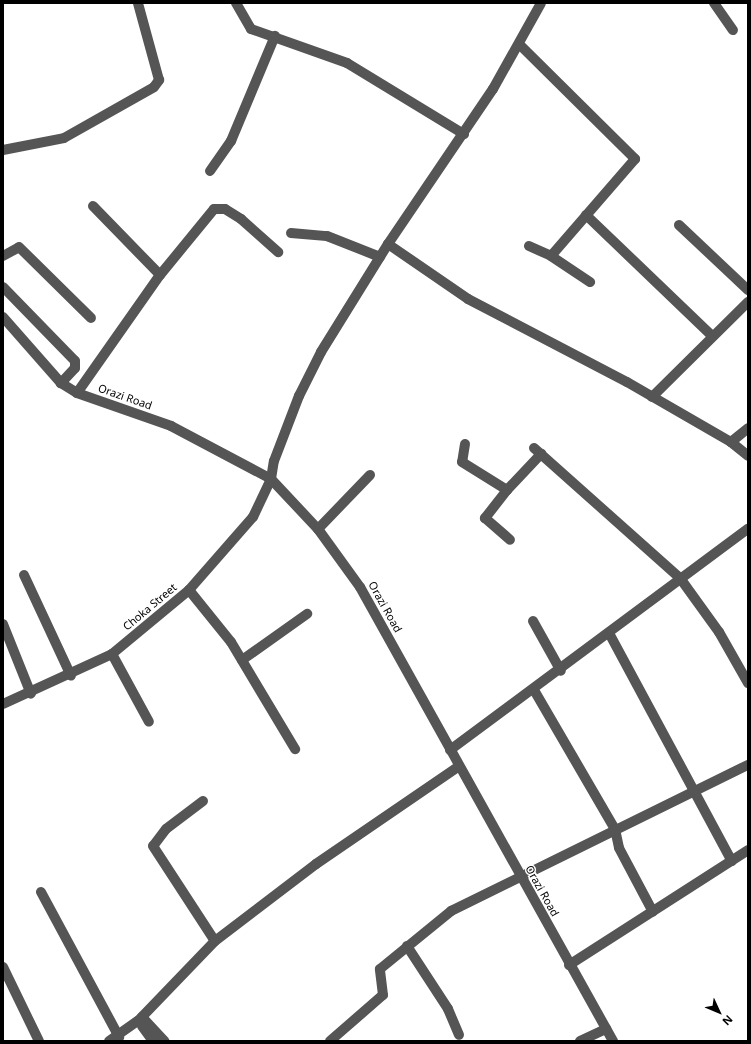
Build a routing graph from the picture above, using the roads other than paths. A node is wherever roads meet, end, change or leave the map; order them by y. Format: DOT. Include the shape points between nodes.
graph roads {
  1 [pos="138,3"];
  2 [pos="236,3"];
  3 [pos="541,3"];
  4 [pos="714,3"];
  5 [pos="733,30"];
  6 [pos="275,36"];
  7 [pos="520,45"];
  8 [pos="464,134"];
  9 [pos="3,150"];
  10 [pos="210,172"];
  11 [pos="93,206"];
  12 [pos="586,215"];
  13 [pos="680,225"];
  14 [pos="291,233"];
  15 [pos="388,244"];
  16 [pos="529,246"];
  17 [pos="278,252"];
  18 [pos="3,256"];
  19 [pos="550,256"];
  20 [pos="380,257"];
  21 [pos="160,275"];
  22 [pos="590,282"];
  23 [pos="3,287"];
  24 [pos="748,290"];
  25 [pos="748,302"];
  26 [pos="3,317"];
  27 [pos="91,318"];
  28 [pos="712,336"];
  29 [pos="61,383"];
  30 [pos="77,393"];
  31 [pos="652,397"];
  32 [pos="748,428"];
  33 [pos="731,442"];
  34 [pos="465,444"];
  35 [pos="748,456"];
  36 [pos="370,475"];
  37 [pos="271,479"];
  38 [pos="507,490"];
  39 [pos="318,529"];
  40 [pos="748,529"];
  41 [pos="510,540"];
  42 [pos="24,575"];
  43 [pos="680,578"];
  44 [pos="189,590"];
  45 [pos="307,614"];
  46 [pos="533,621"];
  47 [pos="3,624"];
  48 [pos="610,633"];
  49 [pos="112,654"];
  50 [pos="242,660"];
  51 [pos="561,671"];
  52 [pos="71,676"];
  53 [pos="748,683"];
  54 [pos="534,690"];
  55 [pos="31,694"];
  56 [pos="3,704"];
  57 [pos="149,722"];
  58 [pos="295,749"];
  59 [pos="450,750"];
  60 [pos="748,765"];
  61 [pos="459,766"];
  62 [pos="696,791"];
  63 [pos="203,801"];
  64 [pos="615,829"];
  65 [pos="748,850"];
  66 [pos="732,861"];
  67 [pos="521,876"];
  68 [pos="41,892"];
  69 [pos="653,912"];
  70 [pos="215,941"];
  71 [pos="407,946"];
  72 [pos="569,965"];
  73 [pos="3,967"];
  74 [pos="140,1019"];
  75 [pos="606,1029"];
  76 [pos="459,1036"];
  77 [pos="119,1037"];
  78 [pos="39,1041"];
  79 [pos="109,1041"];
  80 [pos="152,1041"];
  81 [pos="164,1041"];
  82 [pos="330,1041"];
  83 [pos="580,1041"];
  84 [pos="613,1041"];
  1 -- 9 [label="street" via="160,80 154,88 64,138"];
  2 -- 6 [label="street" via="251,29"];
  3 -- 7 [label="street, Choka Street"];
  4 -- 5 [label="street"];
  6 -- 8 [label="street" via="347,63"];
  6 -- 10 [label="street" via="230,142"];
  7 -- 8 [label="street, Choka Street"];
  7 -- 12 [label="street" via="635,159"];
  8 -- 15 [label="street, Choka Street"];
  11 -- 21 [label="street"];
  12 -- 19 [label="street"];
  12 -- 28 [label="street"];
  13 -- 24 [label="street"];
  14 -- 20 [label="street" via="327,236"];
  15 -- 20 [label="street, Choka Street"];
  15 -- 31 [label="street" via="468,299"];
  16 -- 19 [label="street"];
  17 -- 21 [label="street" via="241,219 218,208 208,214"];
  18 -- 27 [label="street" via="19,247"];
  19 -- 22 [label="street"];
  20 -- 37 [label="street, Choka Street" via="299,396 274,461"];
  21 -- 30 [label="street"];
  23 -- 29 [label="street" via="74,360 75,368"];
  25 -- 28 [label="street"];
  26 -- 29 [label="street, Orazi Road"];
  28 -- 31 [label="street"];
  29 -- 30 [label="street, Orazi Road"];
  30 -- 37 [label="street, Orazi Road" via="171,426"];
  31 -- 33 [label="street"];
  32 -- 33 [label="street"];
  33 -- 35 [label="street"];
  34 -- 38 [label="street" via="462,462"];
  36 -- 39 [label="street"];
  37 -- 39 [label="street, Orazi Road"];
  37 -- 44 [label="street, Choka Street" via="253,517"];
  38 -- 41 [label="street" via="485,518"];
  38 -- 43 [label="street" via="537,451"];
  39 -- 59 [label="street, Orazi Road" via="360,587"];
  40 -- 43 [label="street"];
  42 -- 52 [label="street"];
  43 -- 48 [label="street"];
  43 -- 53 [label="street" via="719,632"];
  44 -- 49 [label="street, Choka Street"];
  44 -- 50 [label="street" via="211,614"];
  45 -- 50 [label="street"];
  46 -- 51 [label="street"];
  47 -- 55 [label="street"];
  48 -- 51 [label="street"];
  48 -- 62 [label="street"];
  49 -- 52 [label="street, Choka Street"];
  49 -- 57 [label="street"];
  50 -- 58 [label="street"];
  51 -- 54 [label="street"];
  52 -- 55 [label="street, Choka Street"];
  54 -- 59 [label="street"];
  54 -- 64 [label="street"];
  55 -- 56 [label="street, Choka Street"];
  59 -- 61 [label="street, Orazi Road"];
  60 -- 62 [label="street"];
  61 -- 67 [label="street, Orazi Road"];
  61 -- 70 [label="street" via="316,864"];
  62 -- 64 [label="street"];
  62 -- 66 [label="street"];
  63 -- 70 [label="street" via="166,828 153,846"];
  64 -- 67 [label="street"];
  64 -- 69 [label="street" via="619,848"];
  65 -- 66 [label="street"];
  66 -- 69 [label="street"];
  67 -- 71 [label="street" via="451,911"];
  67 -- 72 [label="street, Orazi Road"];
  68 -- 77 [label="street"];
  69 -- 72 [label="street"];
  70 -- 74 [label="street"];
  71 -- 76 [label="street" via="448,1009"];
  71 -- 82 [label="street" via="380,969 383,995"];
  72 -- 75 [label="street, Orazi Road"];
  73 -- 78 [label="street"];
  74 -- 77 [label="street"];
  74 -- 80 [label="street"];
  74 -- 81 [label="street"];
  75 -- 83 [label="street"];
  75 -- 84 [label="street, Orazi Road"];
  77 -- 79 [label="street"];
}
